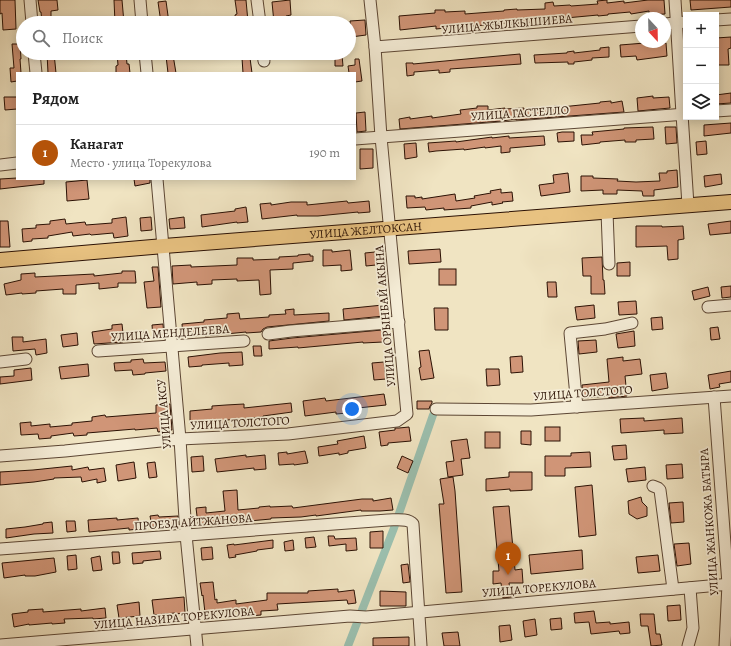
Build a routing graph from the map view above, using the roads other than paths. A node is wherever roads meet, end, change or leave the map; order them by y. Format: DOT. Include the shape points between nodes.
graph roads {
  1 [pos="30,0"];
  2 [pos="140,0"];
  3 [pos="257,0"];
  4 [pos="370,0"];
  5 [pos="675,0"];
  6 [pos="31,16"];
  7 [pos="141,16"];
  8 [pos="259,16"];
  9 [pos="731,19"];
  10 [pos="719,20"];
  11 [pos="681,23"];
  12 [pos="671,24"];
  13 [pos="635,26"];
  14 [pos="375,47"];
  15 [pos="35,60"];
  16 [pos="146,60"];
  17 [pos="36,72"];
  18 [pos="147,72"];
  19 [pos="683,84"];
  20 [pos="731,110"];
  21 [pos="719,111"];
  22 [pos="683,114"];
  23 [pos="684,120"];
  24 [pos="381,137"];
  25 [pos="356,139"];
  26 [pos="16,163"];
  27 [pos="0,164"];
  28 [pos="157,180"];
  29 [pos="731,202"];
  30 [pos="688,205"];
  31 [pos="607,212"];
  32 [pos="390,229"];
  33 [pos="164,246"];
  34 [pos="0,260"];
  35 [pos="609,264"];
  36 [pos="731,305"];
  37 [pos="708,307"];
  38 [pos="398,322"];
  39 [pos="632,323"];
  40 [pos="268,334"];
  41 [pos="244,341"];
  42 [pos="171,346"];
  43 [pos="98,351"];
  44 [pos="26,359"];
  45 [pos="0,362"];
  46 [pos="731,396"];
  47 [pos="714,397"];
  48 [pos="577,407"];
  49 [pos="436,409"];
  50 [pos="407,414"];
  51 [pos="180,439"];
  52 [pos="0,456"];
  53 [pos="653,486"];
  54 [pos="186,535"];
  55 [pos="0,549"];
  56 [pos="729,584"];
  57 [pos="690,588"];
  58 [pos="674,589"];
  59 [pos="419,612"];
  60 [pos="350,616"];
  61 [pos="196,630"];
  62 [pos="0,646"];
  63 [pos="197,646"];
  64 [pos="421,646"];
  65 [pos="688,646"];
  66 [pos="726,646"];
  1 -- 6 [label="street"];
  2 -- 7 [label="street"];
  3 -- 8 [label="street"];
  4 -- 14 [label="street, УЛИЦА ОРЫНБАЙ АКЫНА"];
  5 -- 11 [label="street"];
  9 -- 10 [label="street"];
  11 -- 12 [label="street"];
  11 -- 19 [label="street"];
  13 -- 14 [label="street, УЛИЦА ЖЫЛКЫШИЕВА"];
  14 -- 24 [label="street, УЛИЦА ОРЫНБАЙ АКЫНА"];
  15 -- 17 [label="street"];
  16 -- 18 [label="street"];
  20 -- 21 [label="street"];
  22 -- 24 [label="street, УЛИЦА ГАСТЕЛЛО"];
  23 -- 30 [label="street"];
  24 -- 25 [label="street, УЛИЦА ГАСТЕЛЛО"];
  24 -- 32 [label="street, УЛИЦА ОРЫНБАЙ АКЫНА"];
  26 -- 27 [label="street"];
  28 -- 33 [label="street, УЛИЦА АКСУ"];
  29 -- 30 [label="main road, УЛИЦА ЖЕЛТОКСАН"];
  30 -- 31 [label="main road, УЛИЦА ЖЕЛТОКСАН"];
  31 -- 32 [label="main road, УЛИЦА ЖЕЛТОКСАН"];
  31 -- 35 [label="street"];
  32 -- 33 [label="main road, УЛИЦА ЖЕЛТОКСАН"];
  32 -- 38 [label="street, УЛИЦА ОРЫНБАЙ АКЫНА"];
  33 -- 34 [label="main road, УЛИЦА ЖЕЛТОКСАН"];
  33 -- 42 [label="street, УЛИЦА АКСУ"];
  36 -- 37 [label="street"];
  38 -- 40 [label="street"];
  38 -- 50 [label="street, УЛИЦА ОРЫНБАЙ АКЫНА"];
  39 -- 48 [label="street" via="606,329 570,332"];
  41 -- 42 [label="street, УЛИЦА МЕНДЕЛЕЕВА"];
  42 -- 43 [label="street, УЛИЦА МЕНДЕЛЕЕВА"];
  42 -- 51 [label="street, УЛИЦА АКСУ"];
  44 -- 45 [label="street"];
  46 -- 47 [label="street, УЛИЦА ТОЛСТОГО"];
  47 -- 48 [label="street, УЛИЦА ТОЛСТОГО"];
  47 -- 56 [label="street, УЛИЦА ЖАНКОЖА БАТЫРА"];
  48 -- 49 [label="street, УЛИЦА ТОЛСТОГО" via="531,410"];
  50 -- 51 [label="street, УЛИЦА ТОЛСТОГО" via="398,421 288,434"];
  51 -- 52 [label="street, УЛИЦА ТОЛСТОГО"];
  51 -- 54 [label="street, УЛИЦА АКСУ"];
  53 -- 58 [label="street" via="660,490"];
  54 -- 55 [label="street, ПРОЕЗД АЙТЖАНОВА"];
  54 -- 59 [label="street, ПРОЕЗД АЙТЖАНОВА" via="406,520 413,524"];
  54 -- 61 [label="street, УЛИЦА АКСУ"];
  56 -- 57 [label="street, УЛИЦА ТОРЕКУЛОВА"];
  56 -- 66 [label="street, УЛИЦА ЖАНКОЖА БАТЫРА"];
  57 -- 58 [label="street, УЛИЦА ТОРЕКУЛОВА"];
  57 -- 65 [label="street" via="693,628"];
  58 -- 59 [label="street, УЛИЦА ТОРЕКУЛОВА"];
  59 -- 60 [label="street, УЛИЦА ТОРЕКУЛОВА"];
  59 -- 64 [label="street"];
  60 -- 61 [label="street, УЛИЦА НАЗИРА ТОРЕКУЛОВА"];
  61 -- 62 [label="street, УЛИЦА НАЗИРА ТОРЕКУЛОВА"];
  61 -- 63 [label="street, УЛИЦА АКСУ"];
}
